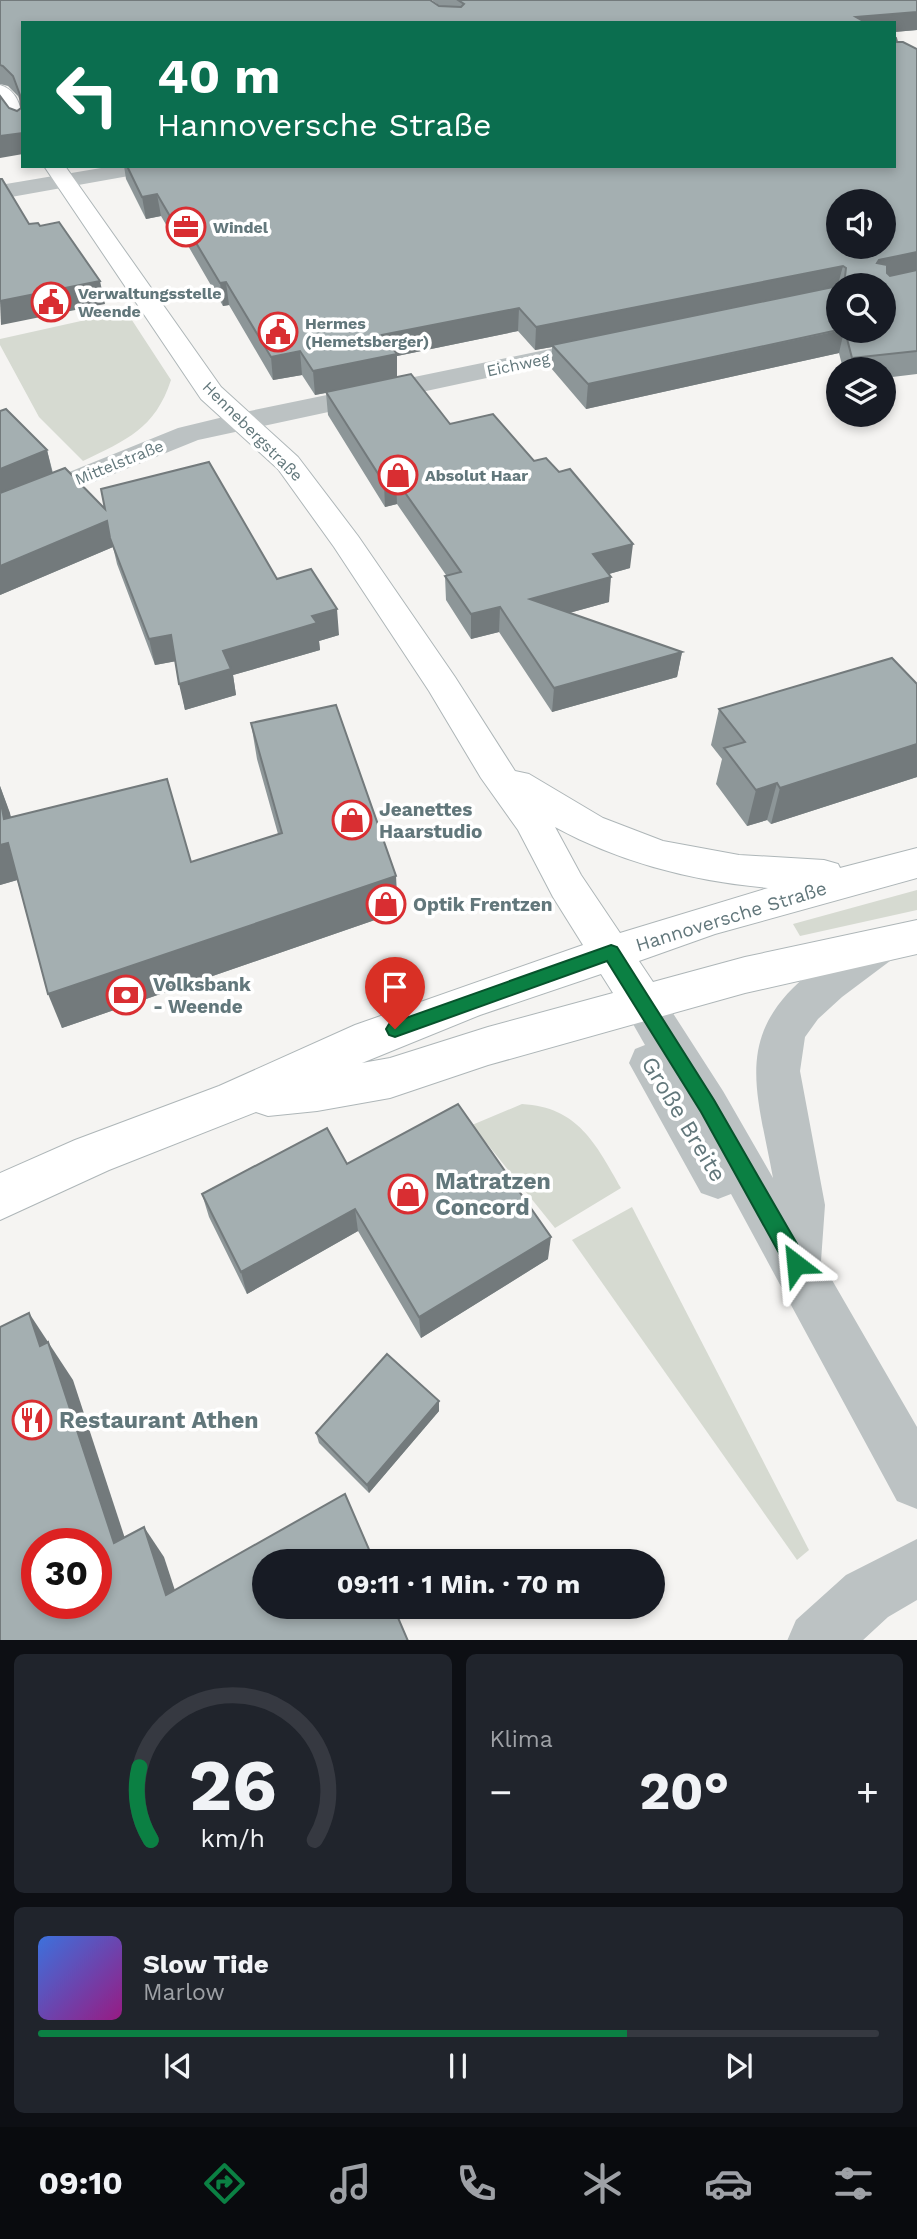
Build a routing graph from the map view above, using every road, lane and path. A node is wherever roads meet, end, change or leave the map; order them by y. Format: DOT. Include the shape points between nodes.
graph roads {
  1 [pos="0,91"];
  2 [pos="21,119"];
  3 [pos="125,168"];
  4 [pos="59,173"];
  5 [pos="0,192"];
  6 [pos="623,342"];
  7 [pos="240,421"];
  8 [pos="0,511"];
  9 [pos="494,769"];
  10 [pos="917,863"];
  11 [pos="868,876"];
  12 [pos="898,942"];
  13 [pos="601,956"];
  14 [pos="631,1007"];
  15 [pos="235,1100"];
  16 [pos="0,1197"];
  17 [pos="796,1264"];
  18 [pos="917,1481"];
  19 [pos="917,1568"];
  20 [pos="817,1640"];
  1 -- 2 [label="street"];
  3 -- 4 [label="street"];
  4 -- 5 [label="street"];
  4 -- 7 [label="street, Hennebergstraße" via="195,372"];
  6 -- 7 [label="street, Eichweg"];
  7 -- 8 [label="street, Mittelstraße" via="188,434"];
  7 -- 9 [label="street, Hennebergstraße" via="275,450 306,485 443,685"];
  9 -- 11 [label="street" via="575,822 661,856 742,873"];
  9 -- 13 [label="street, Hennebergstraße" via="538,870"];
  10 -- 11 [label="street, Hannoversche Straße"];
  11 -- 13 [label="street, Hannoversche Straße" via="712,919"];
  12 -- 14 [label="street, Hannoversche Straße" via="745,975"];
  12 -- 17 [label="street" via="805,1004 778,1050 779,1085 801,1206"];
  13 -- 14 [label="street, Große Breite"];
  13 -- 15 [label="street, Hannoversche Straße" via="371,1038"];
  14 -- 15 [label="street, Hannoversche Straße" via="390,1078"];
  14 -- 17 [label="street, Große Breite" via="731,1199"];
  15 -- 16 [label="street, Hannoversche Straße" via="92,1155"];
  17 -- 18 [label="street, Große Breite"];
  19 -- 20 [label="street" via="867,1596"];
}
